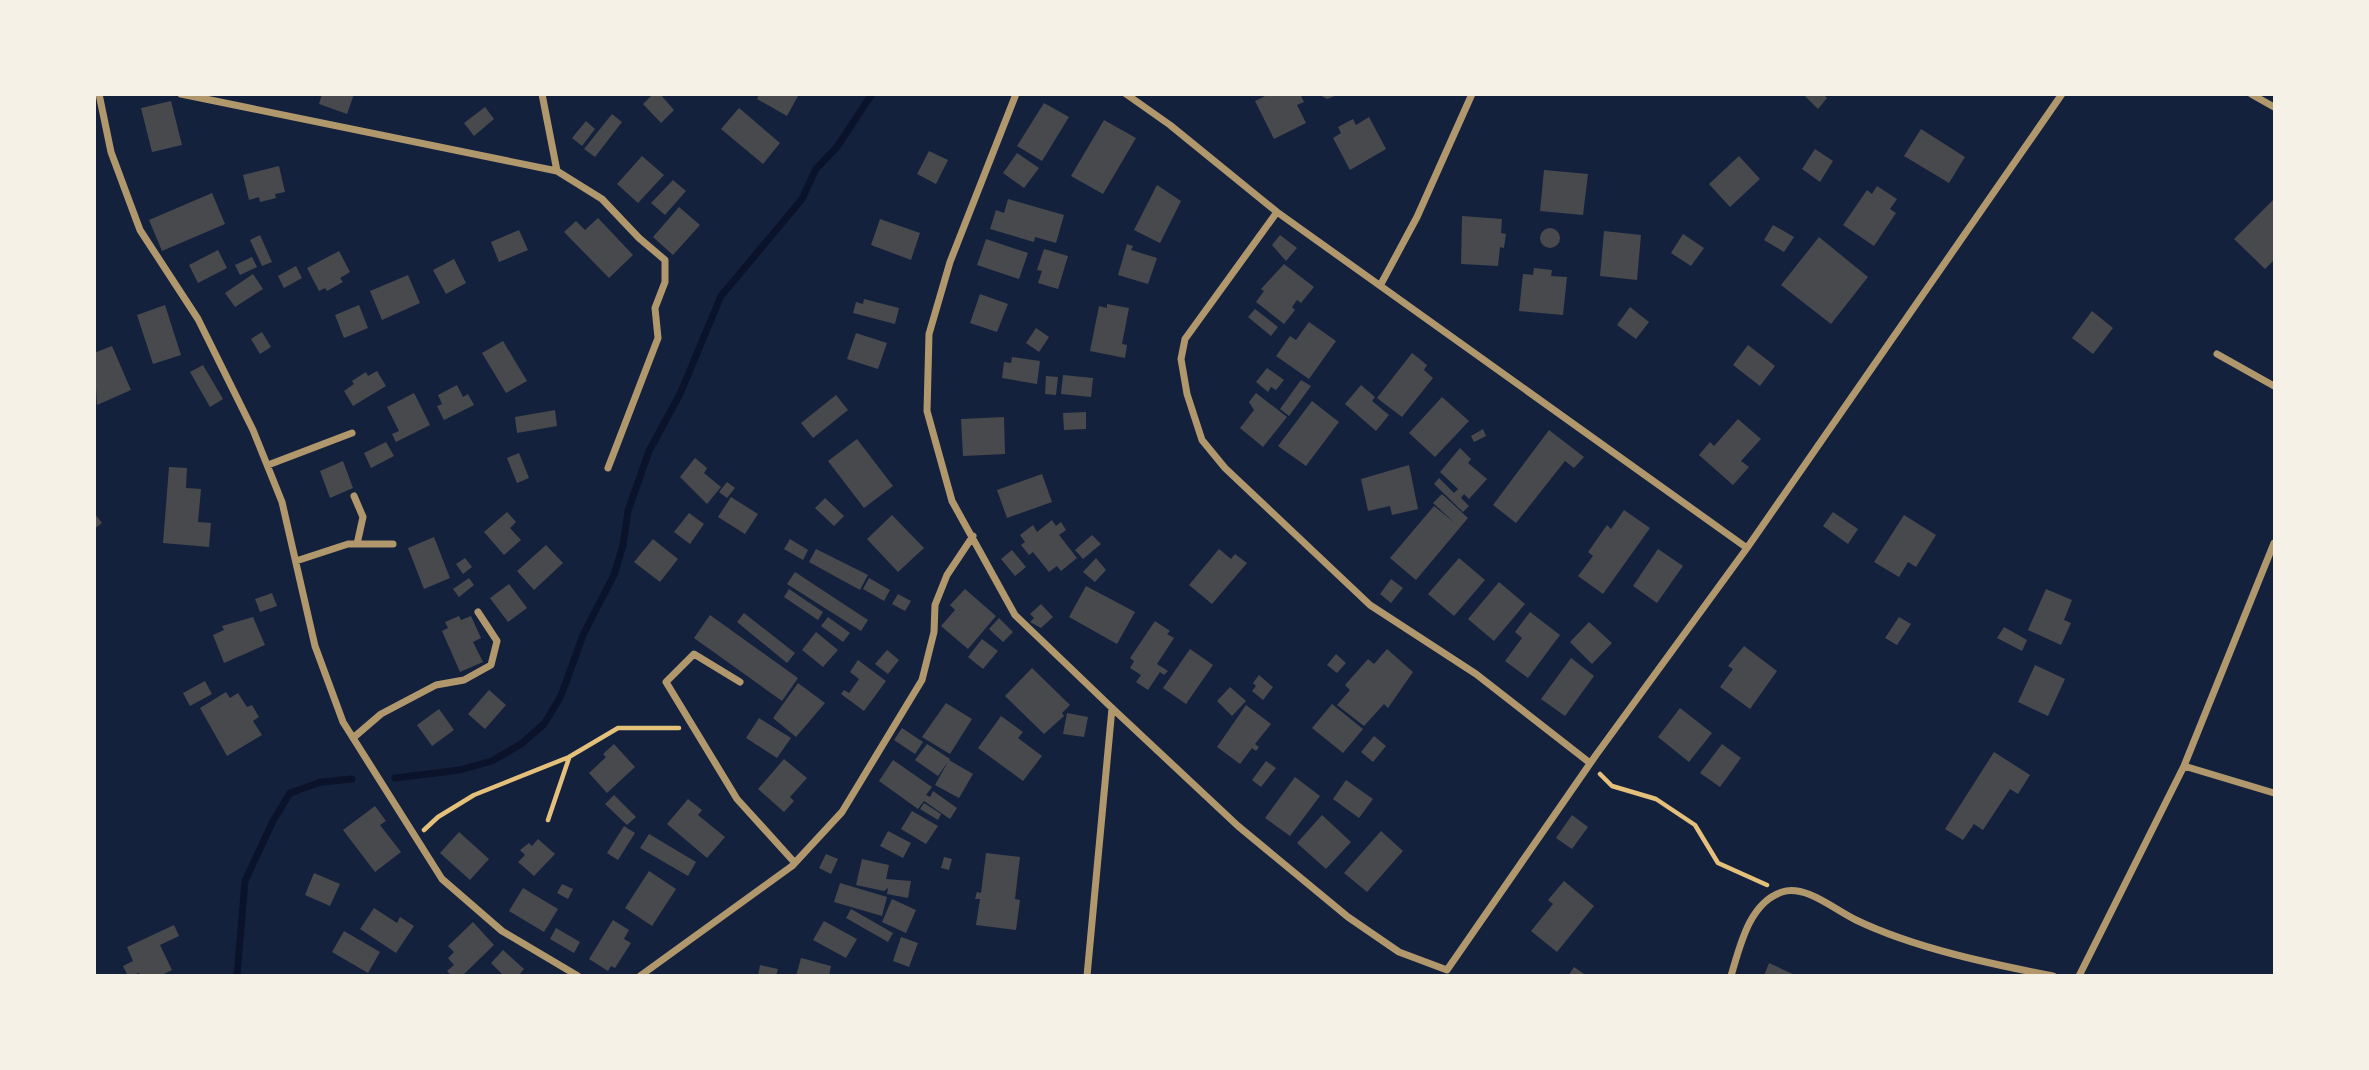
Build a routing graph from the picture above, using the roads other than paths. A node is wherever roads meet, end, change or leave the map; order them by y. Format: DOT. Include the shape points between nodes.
graph roads {
  1 [pos="99,94"];
  2 [pos="181,94"];
  3 [pos="541,94"];
  4 [pos="1016,94"];
  5 [pos="1126,94"];
  6 [pos="1472,94"];
  7 [pos="2062,94"];
  8 [pos="2251,94"];
  9 [pos="2274,107"];
  10 [pos="557,171"];
  11 [pos="1277,212"];
  12 [pos="1381,284"];
  13 [pos="2217,354"];
  14 [pos="2274,386"];
  15 [pos="352,433"];
  16 [pos="268,465"];
  17 [pos="608,468"];
  18 [pos="354,496"];
  19 [pos="973,536"];
  20 [pos="2274,543"];
  21 [pos="357,544"];
  22 [pos="393,544"];
  23 [pos="1747,548"];
  24 [pos="296,561"];
  25 [pos="478,612"];
  26 [pos="740,682"];
  27 [pos="1112,708"];
  28 [pos="353,738"];
  29 [pos="1590,763"];
  30 [pos="2184,766"];
  31 [pos="2274,793"];
  32 [pos="795,863"];
  33 [pos="1447,970"];
  34 [pos="578,975"];
  35 [pos="640,975"];
  36 [pos="1087,975"];
  37 [pos="1457,975"];
  38 [pos="1731,975"];
  39 [pos="2053,975"];
  40 [pos="2079,975"];
  1 -- 16 [label="street" via="111,152 140,230 198,319"];
  2 -- 10 [label="street"];
  3 -- 10 [label="street"];
  4 -- 19 [label="street" via="950,262 929,334 928,411 952,501"];
  5 -- 11 [label="street"];
  6 -- 12 [label="street"];
  7 -- 23 [label="street"];
  8 -- 9 [label="street"];
  10 -- 17 [label="street" via="602,199 665,260 665,282 655,308 658,338"];
  11 -- 12 [label="street"];
  11 -- 29 [label="street" via="1185,339 1181,359 1202,440 1292,535 1370,605 1476,674"];
  12 -- 23 [label="street"];
  13 -- 14 [label="street"];
  15 -- 16 [label="street"];
  16 -- 24 [label="street"];
  18 -- 21 [label="street" via="363,517"];
  19 -- 27 [label="street" via="1015,615"];
  19 -- 32 [label="street" via="947,575 935,605 922,680 842,812"];
  20 -- 30 [label="street"];
  21 -- 22 [label="street"];
  21 -- 24 [label="street"];
  23 -- 29 [label="street"];
  24 -- 28 [label="street" via="315,646"];
  25 -- 28 [label="street" via="497,641 491,665 464,680 436,685 381,714"];
  26 -- 32 [label="street" via="694,654 666,682 737,799"];
  27 -- 33 [label="street" via="1238,826 1348,917 1399,951"];
  27 -- 36 [label="street"];
  28 -- 34 [label="street" via="442,879 502,931"];
  29 -- 33 [label="street"];
  30 -- 31 [label="street"];
  30 -- 40 [label="street"];
  32 -- 35 [label="street"];
  33 -- 37 [label="street"];
  38 -- 39 [label="street" via="1746,928 1767,900 1785,891 1804,893 1856,920 1912,940"];
}
